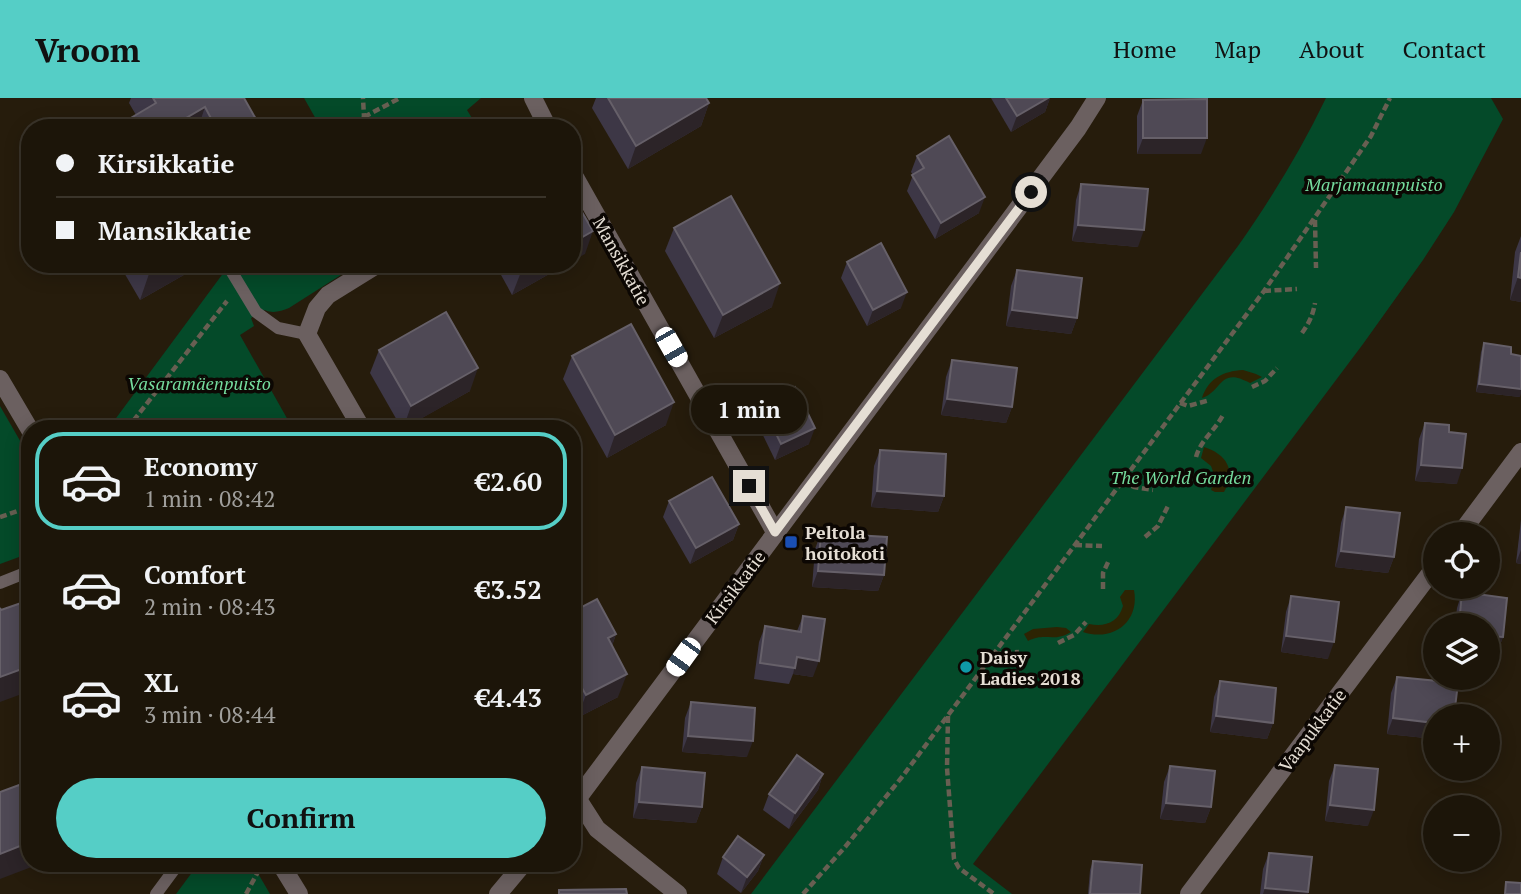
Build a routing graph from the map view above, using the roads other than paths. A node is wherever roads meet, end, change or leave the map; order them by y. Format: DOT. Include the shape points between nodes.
graph roads {
  1 [pos="533,98"];
  2 [pos="1097,98"];
  3 [pos="544,119"];
  4 [pos="581,188"];
  5 [pos="232,273"];
  6 [pos="363,273"];
  7 [pos="307,334"];
  8 [pos="0,379"];
  9 [pos="24,420"];
  10 [pos="357,420"];
  11 [pos="1521,452"];
  12 [pos="1469,522"];
  13 [pos="775,532"];
  14 [pos="21,575"];
  15 [pos="0,583"];
  16 [pos="1423,583"];
  17 [pos="581,789"];
  18 [pos="581,807"];
  19 [pos="172,872"];
  20 [pos="286,872"];
  21 [pos="516,872"];
  22 [pos="156,894"];
  23 [pos="299,894"];
  24 [pos="498,894"];
  25 [pos="678,894"];
  26 [pos="1189,894"];
  1 -- 3 [label="street"];
  2 -- 13 [label="street, Kirsikkatie"];
  4 -- 13 [label="street, Mansikkatie"];
  5 -- 7 [label="lane" via="256,312 278,328"];
  6 -- 7 [label="street" via="328,295 317,308"];
  7 -- 10 [label="street"];
  8 -- 9 [label="street"];
  11 -- 12 [label="street"];
  13 -- 17 [label="street, Kirsikkatie"];
  14 -- 15 [label="lane"];
  16 -- 26 [label="street, Vaapukkatie"];
  18 -- 25 [label="street" via="597,829"];
  19 -- 22 [label="lane"];
  20 -- 23 [label="street"];
  21 -- 24 [label="street"];
}
